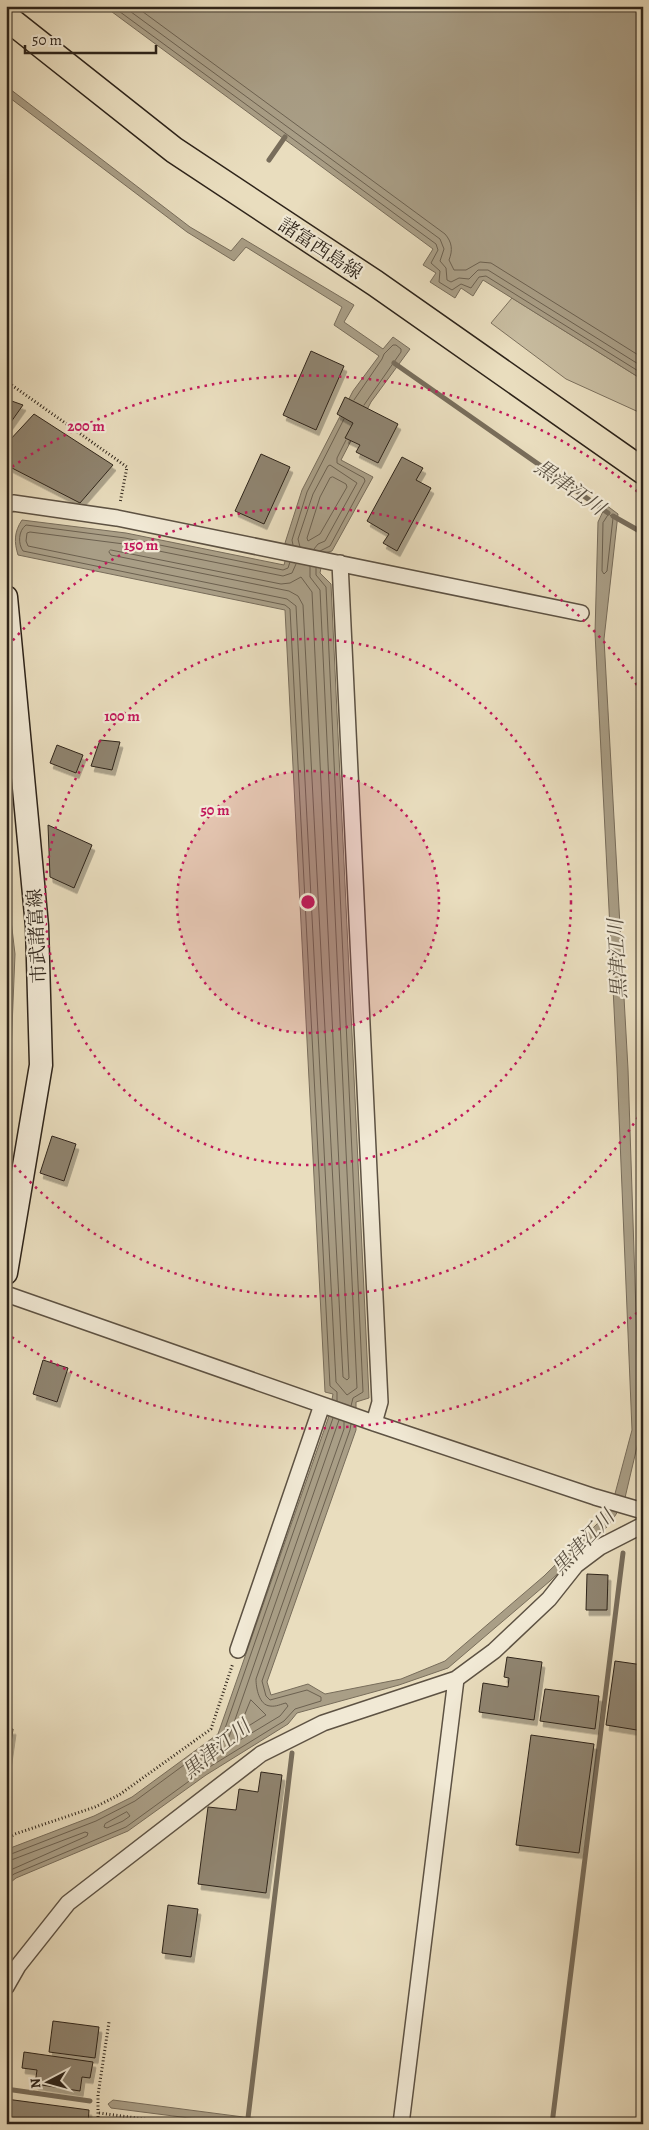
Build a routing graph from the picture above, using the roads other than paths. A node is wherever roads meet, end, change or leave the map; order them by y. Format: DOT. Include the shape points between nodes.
graph roads {
  1 [pos="6,17"];
  2 [pos="643,471"];
  3 [pos="6,506"];
  4 [pos="333,562"];
  5 [pos="6,597"];
  6 [pos="581,614"];
  7 [pos="6,1273"];
  8 [pos="6,1294"];
  9 [pos="322,1404"];
  10 [pos="368,1420"];
  11 [pos="636,1509"];
  12 [pos="643,1525"];
  13 [pos="238,1650"];
  14 [pos="456,1679"];
  15 [pos="6,1987"];
  16 [pos="401,2124"];
  1 -- 2 [label="main road, 諸富西島線" via="174,150 375,284"];
  3 -- 4 [label="street" via="13,502 117,518"];
  4 -- 6 [label="street"];
  4 -- 10 [label="street" via="380,1392 380,1402"];
  5 -- 7 [label="main road, 市武諸富線" via="37,926 41,1065"];
  8 -- 9 [label="street"];
  9 -- 10 [label="street"];
  9 -- 13 [label="street"];
  10 -- 11 [label="street"];
  12 -- 14 [label="street" via="600,1547 576,1565 549,1599 494,1651"];
  14 -- 15 [label="street" via="323,1723 261,1754 68,1903 18,1966"];
  14 -- 16 [label="street"];
}
